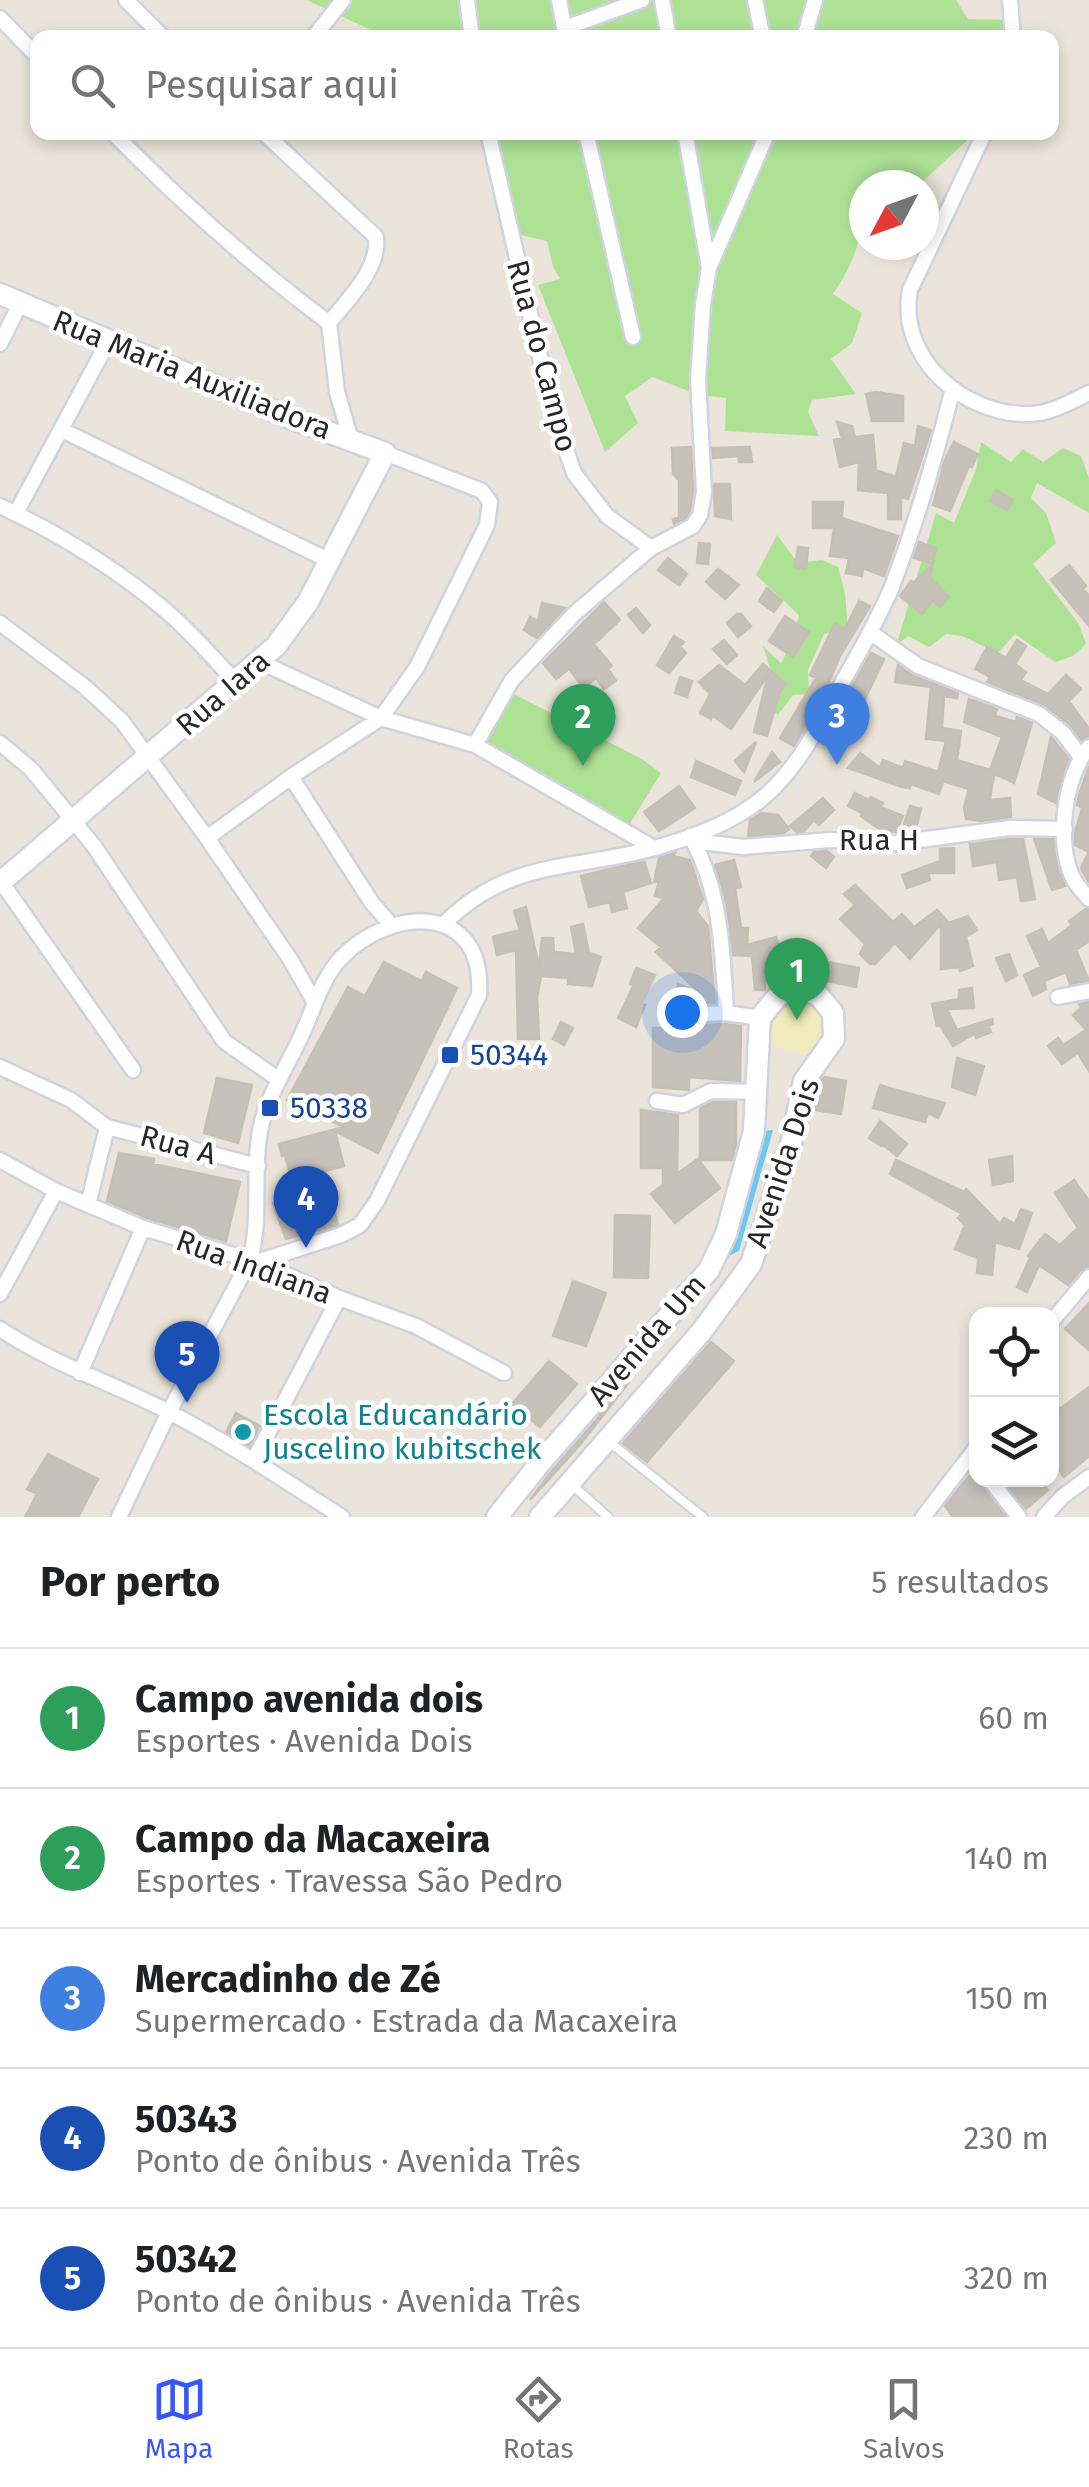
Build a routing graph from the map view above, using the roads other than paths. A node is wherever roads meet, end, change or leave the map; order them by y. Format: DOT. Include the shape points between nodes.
graph roads {
  1 [pos="126,0"];
  2 [pos="343,0"];
  3 [pos="468,0"];
  4 [pos="559,0"];
  5 [pos="642,0"];
  6 [pos="662,0"];
  7 [pos="755,0"];
  8 [pos="815,0"];
  9 [pos="1010,0"];
  10 [pos="1,20"];
  11 [pos="156,30"];
  12 [pos="319,30"];
  13 [pos="471,30"];
  14 [pos="565,30"];
  15 [pos="573,30"];
  16 [pos="667,30"];
  17 [pos="761,30"];
  18 [pos="806,30"];
  19 [pos="1012,30"];
  20 [pos="30,48"];
  21 [pos="120,140"];
  22 [pos="272,140"];
  23 [pos="490,140"];
  24 [pos="588,140"];
  25 [pos="687,140"];
  26 [pos="765,140"];
  27 [pos="981,140"];
  28 [pos="710,268"];
  29 [pos="0,294"];
  30 [pos="20,304"];
  31 [pos="329,323"];
  32 [pos="633,336"];
  33 [pos="109,340"];
  34 [pos="0,344"];
  35 [pos="952,392"];
  36 [pos="1089,393"];
  37 [pos="62,430"];
  38 [pos="351,440"];
  39 [pos="386,453"];
  40 [pos="0,506"];
  41 [pos="16,513"];
  42 [pos="650,548"];
  43 [pos="328,560"];
  44 [pos="0,623"];
  45 [pos="870,632"];
  46 [pos="260,662"];
  47 [pos="236,682"];
  48 [pos="380,718"];
  49 [pos="0,743"];
  50 [pos="475,745"];
  51 [pos="1085,752"];
  52 [pos="150,758"];
  53 [pos="292,777"];
  54 [pos="73,820"];
  55 [pos="1065,829"];
  56 [pos="207,838"];
  57 [pos="692,838"];
  58 [pos="654,848"];
  59 [pos="1,882"];
  60 [pos="1089,899"];
  61 [pos="444,924"];
  62 [pos="392,926"];
  63 [pos="1089,991"];
  64 [pos="1058,997"];
  65 [pos="315,1002"];
  66 [pos="726,1013"];
  67 [pos="680,1015"];
  68 [pos="760,1018"];
  69 [pos="0,1067"];
  70 [pos="133,1070"];
  71 [pos="280,1080"];
  72 [pos="756,1092"];
  73 [pos="657,1101"];
  74 [pos="104,1124"];
  75 [pos="0,1160"];
  76 [pos="258,1166"];
  77 [pos="56,1191"];
  78 [pos="88,1204"];
  79 [pos="143,1228"];
  80 [pos="254,1261"];
  81 [pos="1089,1277"];
  82 [pos="0,1294"];
  83 [pos="339,1298"];
  84 [pos="1059,1313"];
  85 [pos="0,1329"];
  86 [pos="80,1373"];
  87 [pos="504,1374"];
  88 [pos="169,1412"];
  89 [pos="607,1440"];
  90 [pos="254,1460"];
  91 [pos="969,1461"];
  92 [pos="1089,1477"];
  93 [pos="570,1483"];
  94 [pos="995,1487"];
  95 [pos="119,1517"];
  96 [pos="342,1517"];
  97 [pos="497,1517"];
  98 [pos="540,1517"];
  99 [pos="608,1517"];
  100 [pos="704,1517"];
  101 [pos="924,1517"];
  102 [pos="1019,1517"];
  103 [pos="1044,1517"];
  1 -- 11 [label="street"];
  2 -- 12 [label="street"];
  3 -- 13 [label="street"];
  4 -- 14 [label="street"];
  5 -- 15 [label="street"];
  6 -- 16 [label="street"];
  7 -- 17 [label="street"];
  8 -- 18 [label="street"];
  9 -- 19 [label="street"];
  10 -- 20 [label="street"];
  21 -- 31 [label="street" via="208,224"];
  22 -- 31 [label="street" via="376,237 378,250"];
  23 -- 42 [label="street, Rua do Campo" via="552,409 574,472 607,516"];
  24 -- 32 [label="street"];
  25 -- 28 [label="street"];
  26 -- 28 [label="street"];
  27 -- 35 [label="street" via="910,290 906,312 924,358"];
  28 -- 42 [label="street" via="699,333 700,515 683,533"];
  29 -- 30 [label="street, Rua Maria Auxiliadora"];
  30 -- 33 [label="street, Rua Maria Auxiliadora"];
  30 -- 34 [label="street"];
  31 -- 38 [label="street"];
  33 -- 37 [label="street"];
  33 -- 38 [label="street, Rua Maria Auxiliadora"];
  35 -- 36 [label="street" via="1002,412 1032,414"];
  35 -- 45 [label="street" via="928,488"];
  37 -- 41 [label="street"];
  37 -- 43 [label="street"];
  38 -- 39 [label="street, Rua Maria Auxiliadora"];
  39 -- 43 [label="street, Rua Iara"];
  39 -- 48 [label="street" via="482,491 491,512 417,667"];
  40 -- 41 [label="street"];
  41 -- 47 [label="street" via="133,584"];
  42 -- 50 [label="street" via="523,667"];
  43 -- 46 [label="street, Rua Iara" via="298,616"];
  44 -- 52 [label="street" via="85,687"];
  45 -- 51 [label="street" via="918,666 1039,714"];
  45 -- 57 [label="street" via="794,766 748,810"];
  46 -- 47 [label="street, Rua Iara"];
  46 -- 48 [label="street"];
  47 -- 52 [label="street, Rua Iara"];
  48 -- 50 [label="street"];
  48 -- 53 [label="street"];
  49 -- 54 [label="street" via="32,769"];
  50 -- 58 [label="street"];
  51 -- 55 [label="street" via="1066,805"];
  52 -- 54 [label="street, Rua Iara"];
  52 -- 56 [label="street"];
  53 -- 56 [label="street"];
  53 -- 62 [label="street"];
  54 -- 59 [label="street, Rua Iara"];
  54 -- 71 [label="street" via="224,1041"];
  55 -- 57 [label="street, Rua H" via="743,847"];
  55 -- 60 [label="street" via="1073,878"];
  56 -- 65 [label="street"];
  57 -- 58 [label="street"];
  57 -- 66 [label="street" via="723,936"];
  58 -- 61 [label="street" via="514,876 475,896"];
  59 -- 70 [label="street"];
  61 -- 62 [label="street"];
  61 -- 80 [label="street" via="460,934 475,958 479,995 377,1201 353,1231"];
  62 -- 65 [label="street" via="343,956"];
  63 -- 64 [label="street"];
  65 -- 71 [label="street"];
  66 -- 67 [label="street"];
  66 -- 68 [label="street"];
  68 -- 72 [label="street, Avenida Um"];
  68 -- 89 [label="street, Avenida Dois" via="777,997 808,991 833,1013 834,1039 804,1081 751,1264"];
  69 -- 74 [label="street"];
  71 -- 76 [label="street" via="259,1137"];
  72 -- 73 [label="street" via="704,1093 688,1104"];
  72 -- 97 [label="street, Avenida Um" via="754,1131 720,1252"];
  74 -- 76 [label="street, Rua A"];
  74 -- 78 [label="street"];
  75 -- 77 [label="street, Rua Indiana"];
  76 -- 80 [label="street"];
  77 -- 78 [label="street, Rua Indiana"];
  77 -- 82 [label="street"];
  78 -- 79 [label="street, Rua Indiana"];
  79 -- 80 [label="street, Rua Indiana"];
  79 -- 86 [label="street"];
  80 -- 83 [label="street, Rua Indiana"];
  80 -- 88 [label="street"];
  81 -- 84 [label="street"];
  83 -- 87 [label="street, Rua Indiana" via="436,1334"];
  83 -- 90 [label="street"];
  85 -- 86 [label="street"];
  86 -- 88 [label="street"];
  88 -- 90 [label="street"];
  88 -- 95 [label="street"];
  89 -- 93 [label="street, Avenida Dois"];
  89 -- 100 [label="lane"];
  90 -- 96 [label="street"];
  91 -- 101 [label="street"];
  92 -- 103 [label="street"];
  93 -- 98 [label="street, Avenida Dois"];
  93 -- 99 [label="lane"];
  94 -- 102 [label="street"];
}
